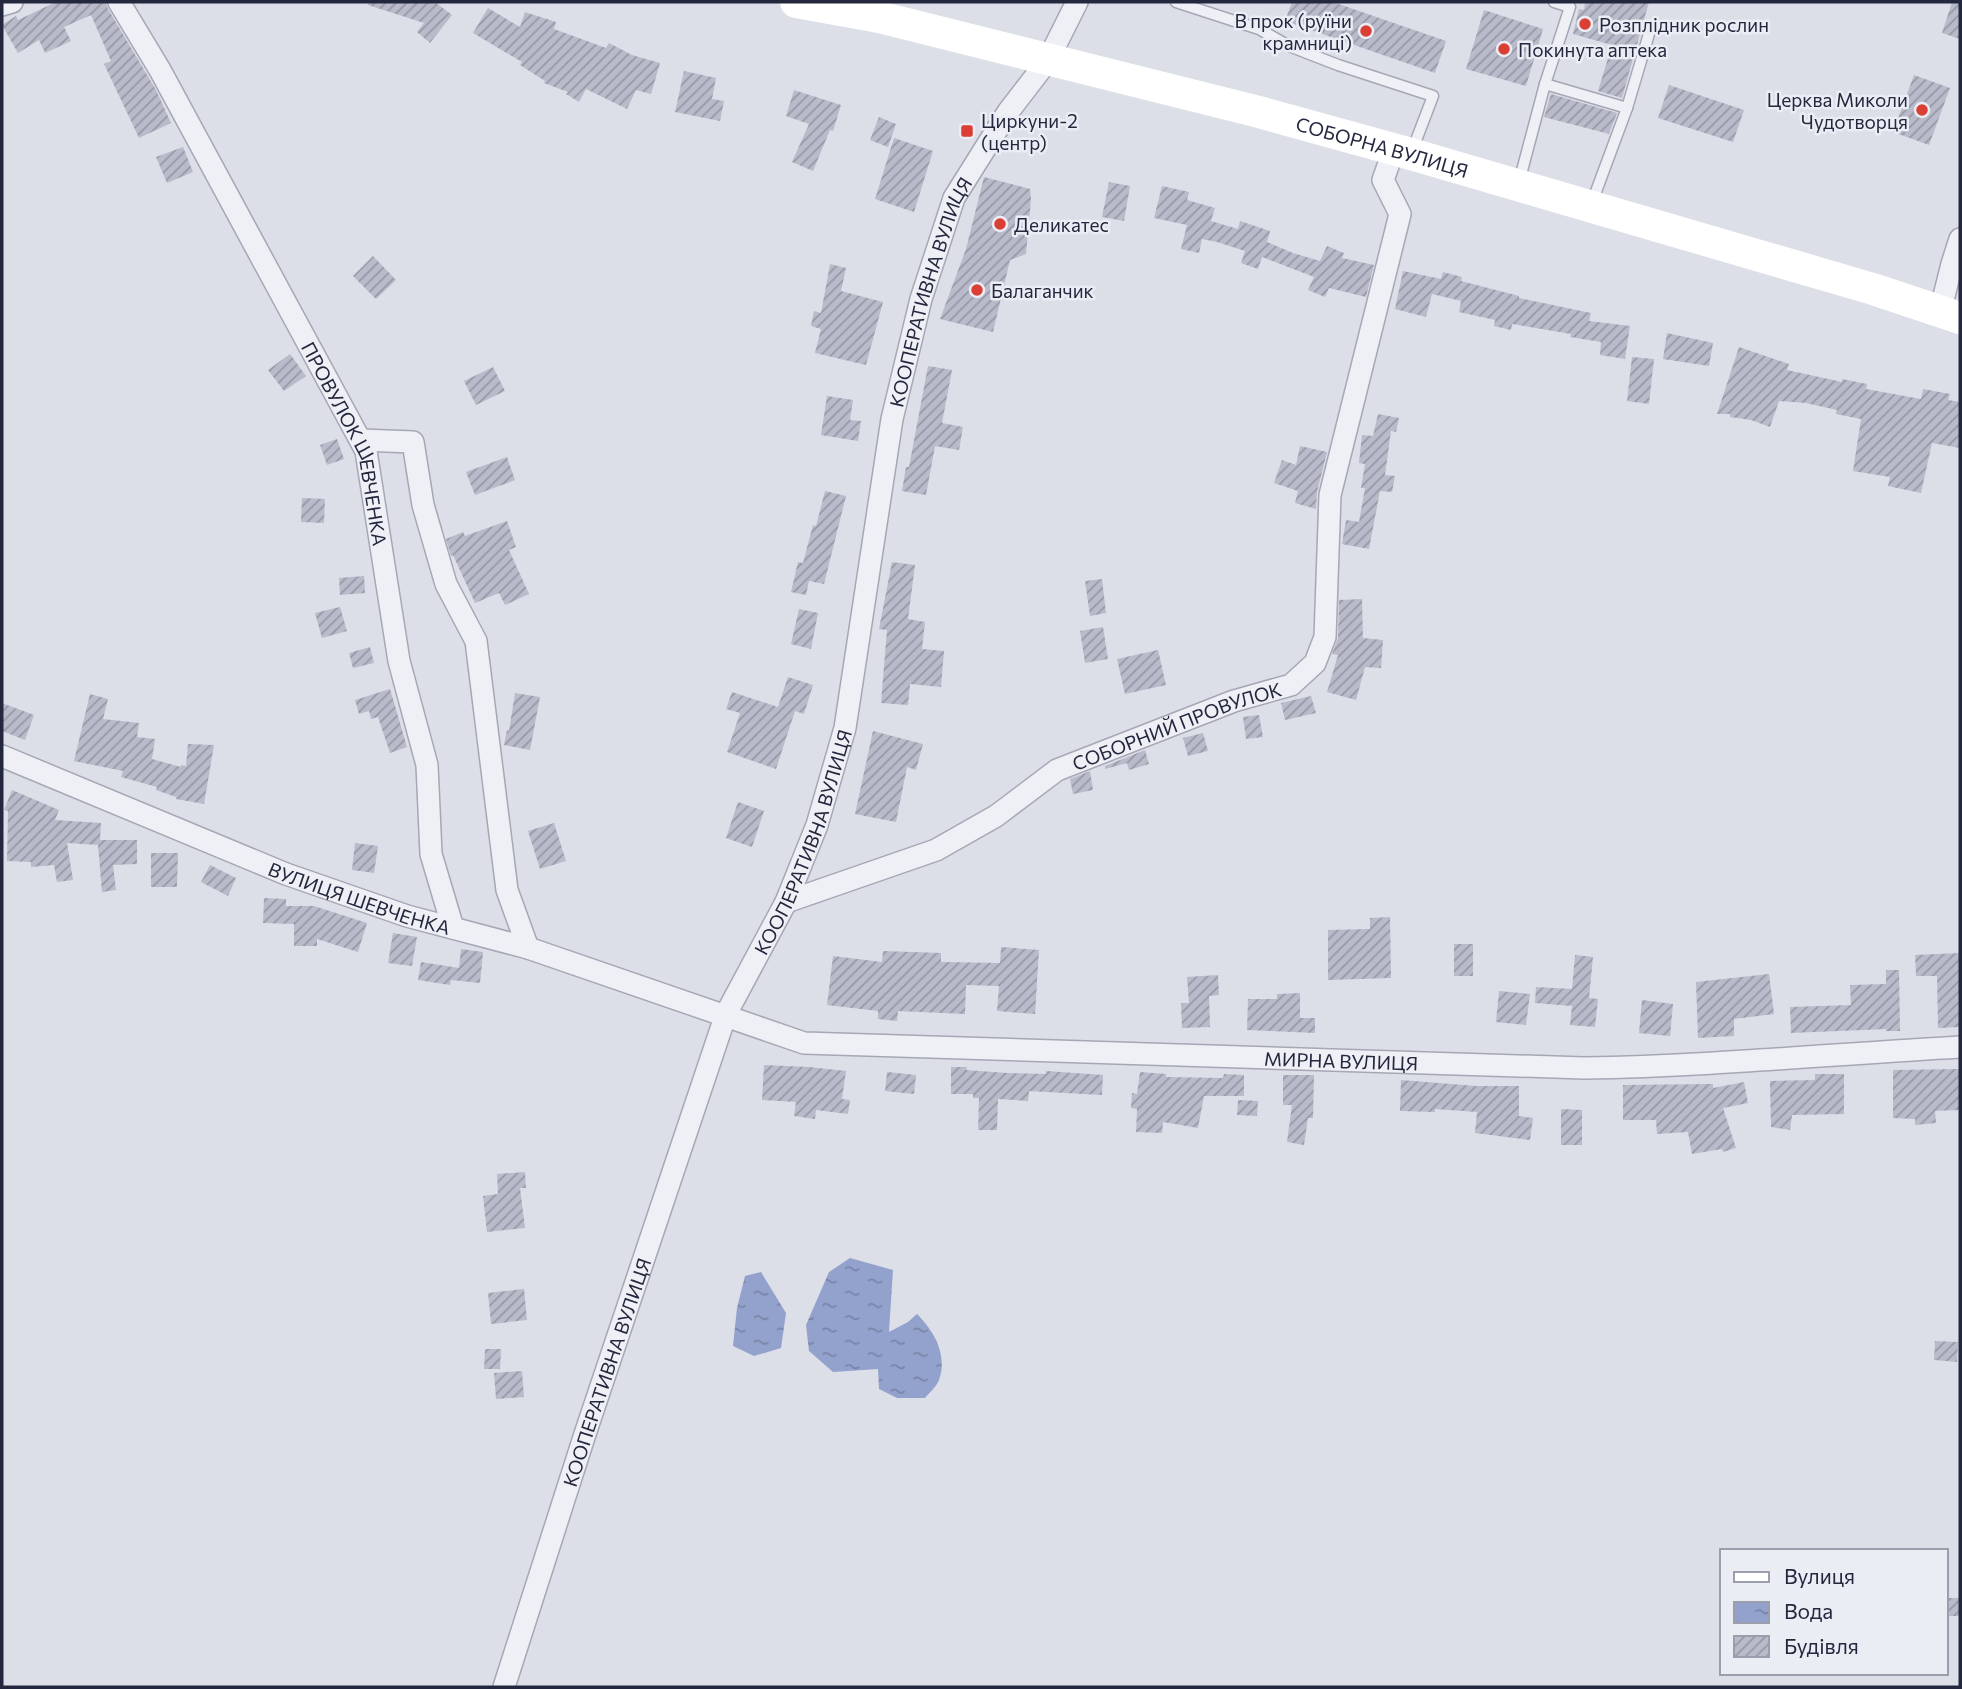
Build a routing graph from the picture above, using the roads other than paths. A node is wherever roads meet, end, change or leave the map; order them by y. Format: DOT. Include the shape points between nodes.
graph roads {
  1 [pos="12,2"];
  2 [pos="119,2"];
  3 [pos="796,2"];
  4 [pos="1077,2"];
  5 [pos="1176,2"];
  6 [pos="1554,2"];
  7 [pos="2,5"];
  8 [pos="1651,27"];
  9 [pos="1048,60"];
  10 [pos="1545,84"];
  11 [pos="1627,108"];
  12 [pos="1403,151"];
  13 [pos="1518,187"];
  14 [pos="1590,208"];
  15 [pos="1960,239"];
  16 [pos="1950,315"];
  17 [pos="361,440"];
  18 [pos="2,756"];
  19 [pos="786,902"];
  20 [pos="453,928"];
  21 [pos="528,948"];
  22 [pos="726,1014"];
  23 [pos="1960,1047"];
  24 [pos="504,1687"];
  1 -- 7 [label="street"];
  2 -- 17 [label="street, ПРОВУЛОК ШЕВЧЕНКА"];
  3 -- 9 [label="street, СОБОРНА ВУЛИЦЯ" via="879,17"];
  4 -- 9 [label="street, КООПЕРАТИВНА ВУЛИЦЯ"];
  5 -- 12 [label="lane" via="1433,96"];
  6 -- 10 [label="lane" via="1570,7"];
  8 -- 11 [label="lane"];
  9 -- 12 [label="street, СОБОРНА ВУЛИЦЯ"];
  9 -- 19 [label="street, КООПЕРАТИВНА ВУЛИЦЯ" via="1008,112 954,198 921,299 892,419 845,729 817,825"];
  10 -- 11 [label="lane"];
  10 -- 13 [label="lane"];
  11 -- 14 [label="lane"];
  12 -- 13 [label="street, СОБОРНА ВУЛИЦЯ"];
  12 -- 19 [label="street, СОБОРНИЙ ПРОВУЛОК" via="1383,180 1400,214 1330,495 1325,637 1315,663 1291,685 1234,701 1057,770 996,816 936,850"];
  13 -- 14 [label="street, СОБОРНА ВУЛИЦЯ"];
  14 -- 16 [label="street, СОБОРНА ВУЛИЦЯ"];
  15 -- 16 [label="street" via="1952,264"];
  17 -- 20 [label="street, ПРОВУЛОК ШЕВЧЕНКА" via="400,661 428,765 431,854"];
  17 -- 21 [label="street" via="413,442 423,505 446,584 476,641 507,890"];
  18 -- 20 [label="street, ВУЛИЦЯ ШЕВЧЕНКА" via="286,874"];
  19 -- 22 [label="street, КООПЕРАТИВНА ВУЛИЦЯ"];
  20 -- 21 [label="street, ВУЛИЦЯ ШЕВЧЕНКА"];
  21 -- 22 [label="street, ВУЛИЦЯ ШЕВЧЕНКА"];
  22 -- 23 [label="street, МИРНА ВУЛИЦЯ" via="804,1042 1584,1068"];
  22 -- 24 [label="street, КООПЕРАТИВНА ВУЛИЦЯ"];
}
